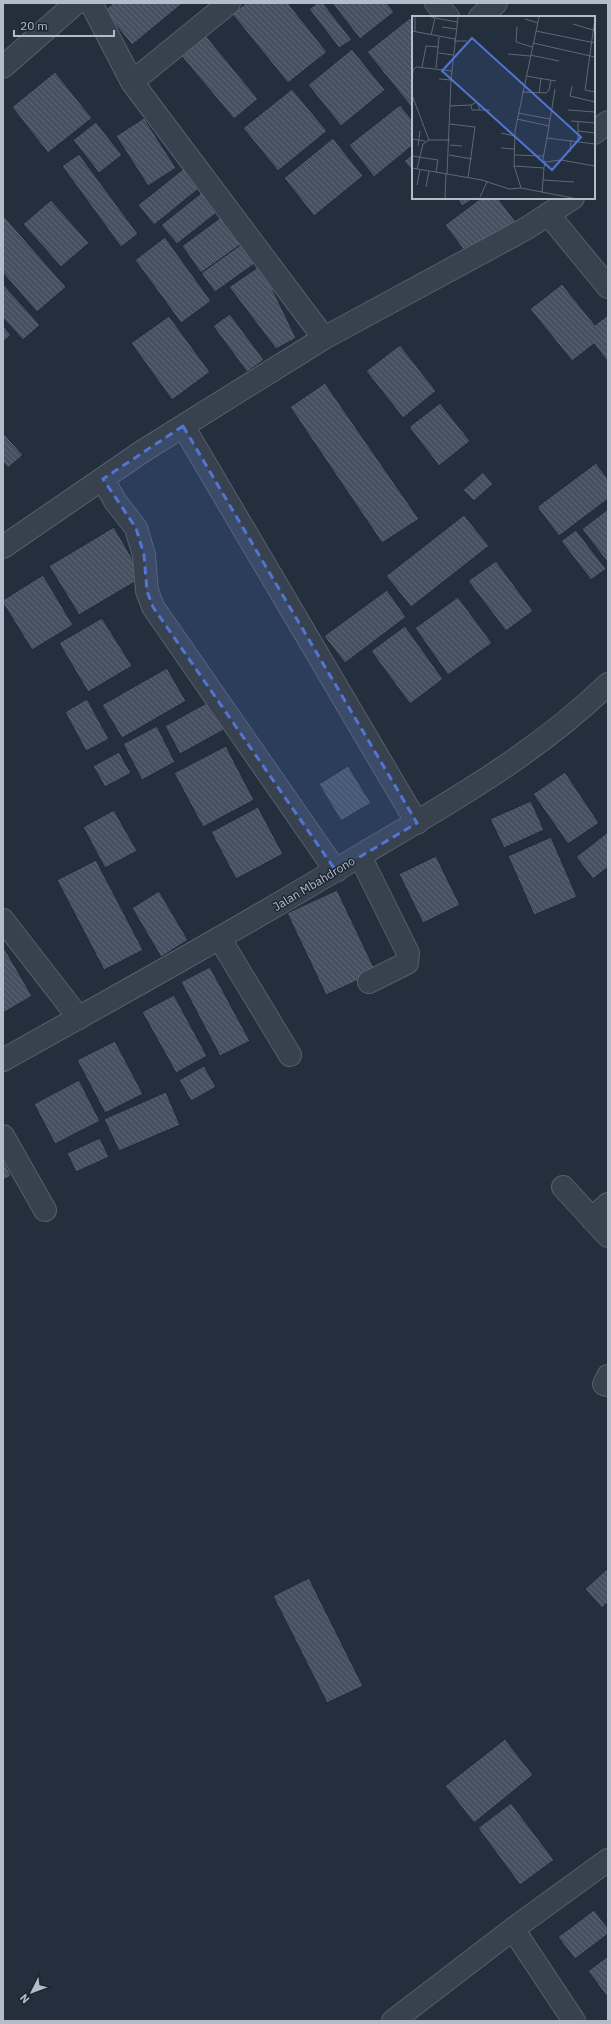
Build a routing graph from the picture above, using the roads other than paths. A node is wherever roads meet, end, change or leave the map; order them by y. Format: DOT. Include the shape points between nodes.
graph roads {
  1 [pos="76,3"];
  2 [pos="91,3"];
  3 [pos="229,3"];
  4 [pos="436,3"];
  5 [pos="496,3"];
  6 [pos="447,16"];
  7 [pos="481,16"];
  8 [pos="3,67"];
  9 [pos="132,82"];
  10 [pos="608,122"];
  11 [pos="595,132"];
  12 [pos="571,199"];
  13 [pos="548,214"];
  14 [pos="608,287"];
  15 [pos="324,338"];
  16 [pos="183,426"];
  17 [pos="103,479"];
  18 [pos="3,548"];
  19 [pos="605,695"];
  20 [pos="417,823"];
  21 [pos="360,856"];
  22 [pos="336,871"];
  23 [pos="3,920"];
  24 [pos="220,939"];
  25 [pos="369,982"];
  26 [pos="78,1018"];
  27 [pos="290,1055"];
  28 [pos="3,1060"];
  29 [pos="3,1136"];
  30 [pos="563,1187"];
  31 [pos="45,1210"];
  32 [pos="600,1211"];
  33 [pos="608,1236"];
  34 [pos="608,1376"];
  35 [pos="608,1385"];
  36 [pos="608,1860"];
  37 [pos="513,1929"];
  38 [pos="393,2021"];
  39 [pos="574,2021"];
  1 -- 8 [label="street"];
  2 -- 9 [label="street"];
  3 -- 9 [label="street"];
  4 -- 6 [label="street"];
  5 -- 7 [label="street"];
  9 -- 15 [label="street"];
  10 -- 11 [label="street"];
  12 -- 13 [label="street"];
  13 -- 14 [label="street"];
  13 -- 15 [label="street" via="527,228"];
  15 -- 16 [label="street"];
  16 -- 17 [label="street"];
  16 -- 20 [label="street"];
  17 -- 18 [label="street"];
  17 -- 22 [label="street" via="115,501 136,528 144,555 147,591 153,607"];
  19 -- 20 [label="street, Jalan Mbahdrono" via="496,774"];
  20 -- 21 [label="street, Jalan Mbahdrono"];
  21 -- 22 [label="street, Jalan Mbahdrono"];
  21 -- 25 [label="street" via="408,953 407,963"];
  22 -- 24 [label="street, Jalan Mbahdrono"];
  23 -- 26 [label="street"];
  24 -- 26 [label="street, Jalan Mbahdrono"];
  24 -- 27 [label="street"];
  26 -- 28 [label="street, Jalan Mbahdrono"];
  29 -- 31 [label="street"];
  30 -- 32 [label="street"];
  32 -- 33 [label="street"];
  34 -- 35 [label="street" via="604,1384"];
  36 -- 37 [label="street"];
  37 -- 38 [label="street"];
  37 -- 39 [label="street"];
}
